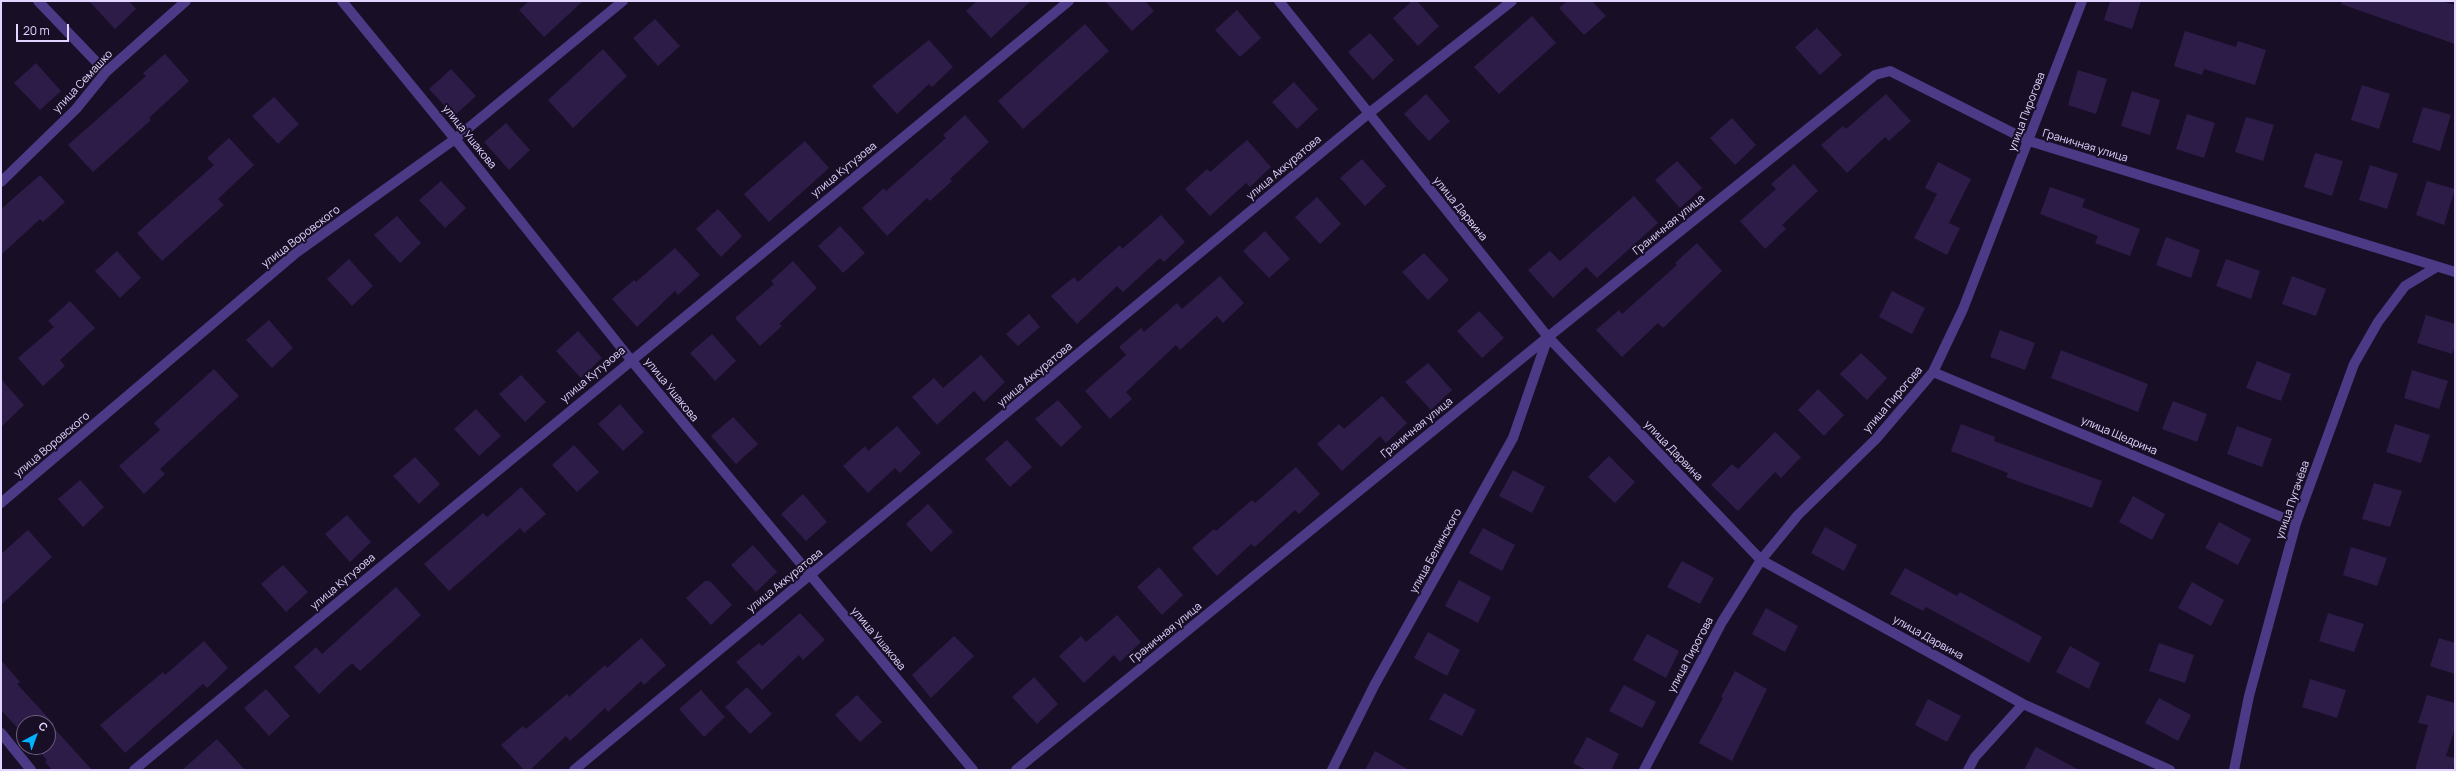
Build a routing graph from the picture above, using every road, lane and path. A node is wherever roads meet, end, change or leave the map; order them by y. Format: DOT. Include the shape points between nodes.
graph roads {
  1 [pos="38,1"];
  2 [pos="186,1"];
  3 [pos="342,1"];
  4 [pos="623,1"];
  5 [pos="1069,1"];
  6 [pos="1279,1"];
  7 [pos="1512,1"];
  8 [pos="2082,1"];
  9 [pos="106,72"];
  10 [pos="1368,114"];
  11 [pos="456,139"];
  12 [pos="2029,141"];
  13 [pos="1,182"];
  14 [pos="2435,268"];
  15 [pos="2455,272"];
  16 [pos="1548,338"];
  17 [pos="630,360"];
  18 [pos="1933,372"];
  19 [pos="1,502"];
  20 [pos="2296,523"];
  21 [pos="1760,560"];
  22 [pos="809,577"];
  23 [pos="2023,704"];
  24 [pos="1,733"];
  25 [pos="31,770"];
  26 [pos="134,770"];
  27 [pos="574,770"];
  28 [pos="973,770"];
  29 [pos="1016,770"];
  30 [pos="1332,770"];
  31 [pos="1644,770"];
  32 [pos="1968,770"];
  33 [pos="2170,770"];
  34 [pos="2234,770"];
  1 -- 9 [label="street"];
  2 -- 9 [label="street, улица Семашко"];
  3 -- 11 [label="street, улица Ушакова"];
  4 -- 11 [label="street, улица Воровского"];
  5 -- 17 [label="street, улица Кутузова"];
  6 -- 10 [label="street, улица Дарвина"];
  7 -- 10 [label="street, улица Аккуратова"];
  8 -- 12 [label="street, улица Пирогова"];
  9 -- 13 [label="street, улица Семашко" via="76,109"];
  10 -- 16 [label="street, улица Дарвина"];
  10 -- 22 [label="street, улица Аккуратова"];
  11 -- 17 [label="street, улица Ушакова"];
  11 -- 19 [label="street, улица Воровского" via="296,253"];
  12 -- 14 [label="street, Граничная улица"];
  12 -- 16 [label="street, Граничная улица" via="1890,71 1882,72 1875,75"];
  12 -- 18 [label="street, улица Пирогова" via="1964,309"];
  14 -- 15 [label="street, Граничная улица"];
  14 -- 20 [label="street, улица Пугачёва" via="2405,286 2378,322 2354,364"];
  16 -- 21 [label="street, улица Дарвина"];
  16 -- 29 [label="street, Граничная улица"];
  16 -- 30 [label="street, улица Белинского" via="1513,438 1375,684"];
  17 -- 22 [label="street, улица Ушакова"];
  17 -- 26 [label="street, улица Кутузова"];
  18 -- 20 [label="street, улица Щедрина"];
  18 -- 21 [label="street, улица Пирогова" via="1876,439 1798,515"];
  20 -- 34 [label="street, улица Пугачёва" via="2249,696"];
  21 -- 23 [label="street, улица Дарвина"];
  21 -- 31 [label="street, улица Пирогова" via="1722,622"];
  22 -- 27 [label="street, улица Аккуратова"];
  22 -- 28 [label="street, улица Ушакова"];
  23 -- 32 [label="street" via="1975,757"];
  23 -- 33 [label="street, улица Дарвина"];
  24 -- 25 [label="street"];
}
